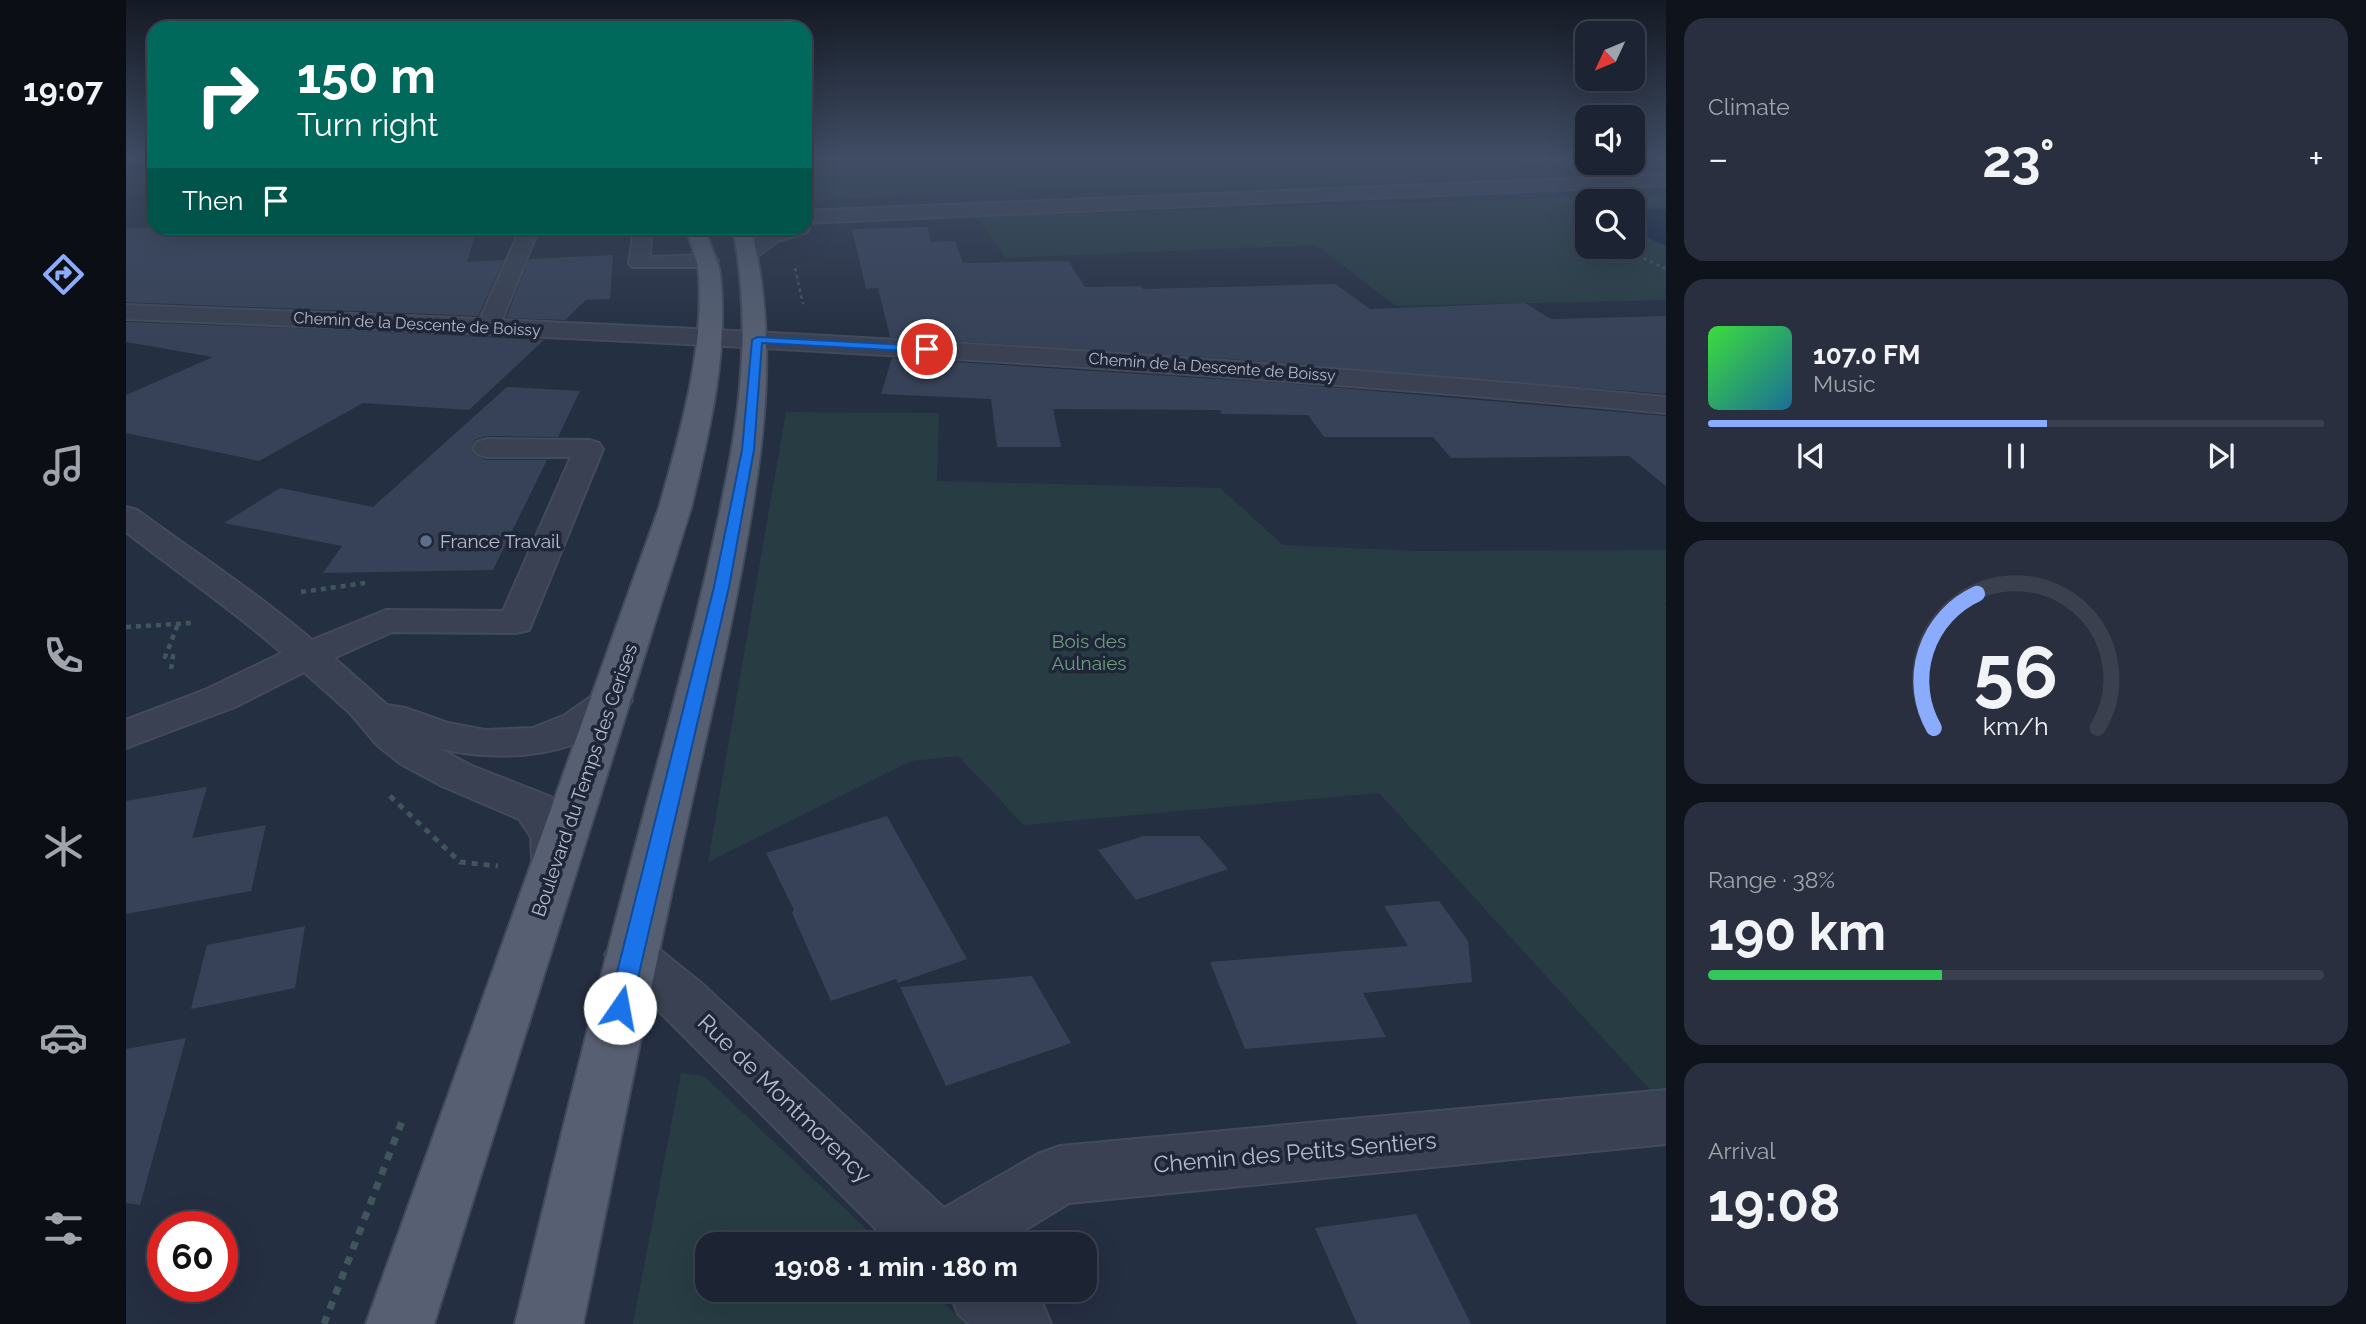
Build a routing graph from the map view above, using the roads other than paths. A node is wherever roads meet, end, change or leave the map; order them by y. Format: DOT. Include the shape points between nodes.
graph roads {
  1 [pos="887,218"];
  2 [pos="812,226"];
  3 [pos="527,235"];
  4 [pos="641,235"];
  5 [pos="777,235"];
  6 [pos="724,242"];
  7 [pos="126,312"];
  8 [pos="488,327"];
  9 [pos="707,337"];
  10 [pos="757,340"];
  11 [pos="1666,405"];
  12 [pos="487,448"];
  13 [pos="126,517"];
  14 [pos="308,656"];
  15 [pos="612,701"];
  16 [pos="364,704"];
  17 [pos="126,735"];
  18 [pos="556,858"];
  19 [pos="631,955"];
  20 [pos="1666,1117"];
  21 [pos="924,1232"];
  22 [pos="963,1232"];
  23 [pos="994,1302"];
  24 [pos="400,1324"];
  25 [pos="549,1324"];
  26 [pos="1017,1324"];
  1 -- 2 [label="street"];
  3 -- 8 [label="street"];
  4 -- 6 [label="street" via="639,263"];
  5 -- 6 [label="street"];
  6 -- 9 [label="main road, Boulevard du Temps des Cerises" via="710,297"];
  6 -- 10 [label="main road"];
  7 -- 8 [label="street, Chemin de la Descente de Boissy"];
  8 -- 9 [label="street, Chemin de la Descente de Boissy"];
  9 -- 10 [label="street, Chemin de la Descente de Boissy"];
  9 -- 15 [label="main road, Boulevard du Temps des Cerises" via="702,393 684,475"];
  10 -- 11 [label="street, Chemin de la Descente de Boissy" via="1136,360"];
  10 -- 19 [label="main road" via="748,450 722,587"];
  12 -- 14 [label="street" via="589,449 516,622 386,621"];
  13 -- 14 [label="street" via="256,611"];
  14 -- 16 [label="street"];
  14 -- 17 [label="street" via="221,698"];
  15 -- 16 [label="street" via="580,724 503,745 449,740"];
  15 -- 18 [label="main road, Boulevard du Temps des Cerises"];
  16 -- 18 [label="street" via="392,736 416,754 535,808 554,836"];
  18 -- 24 [label="main road, Boulevard du Temps des Cerises"];
  19 -- 21 [label="street, Rue de Montmorency"];
  19 -- 25 [label="main road"];
  20 -- 22 [label="street, Chemin des Petits Sentiers" via="1060,1175"];
  23 -- 26 [label="street"];
}
